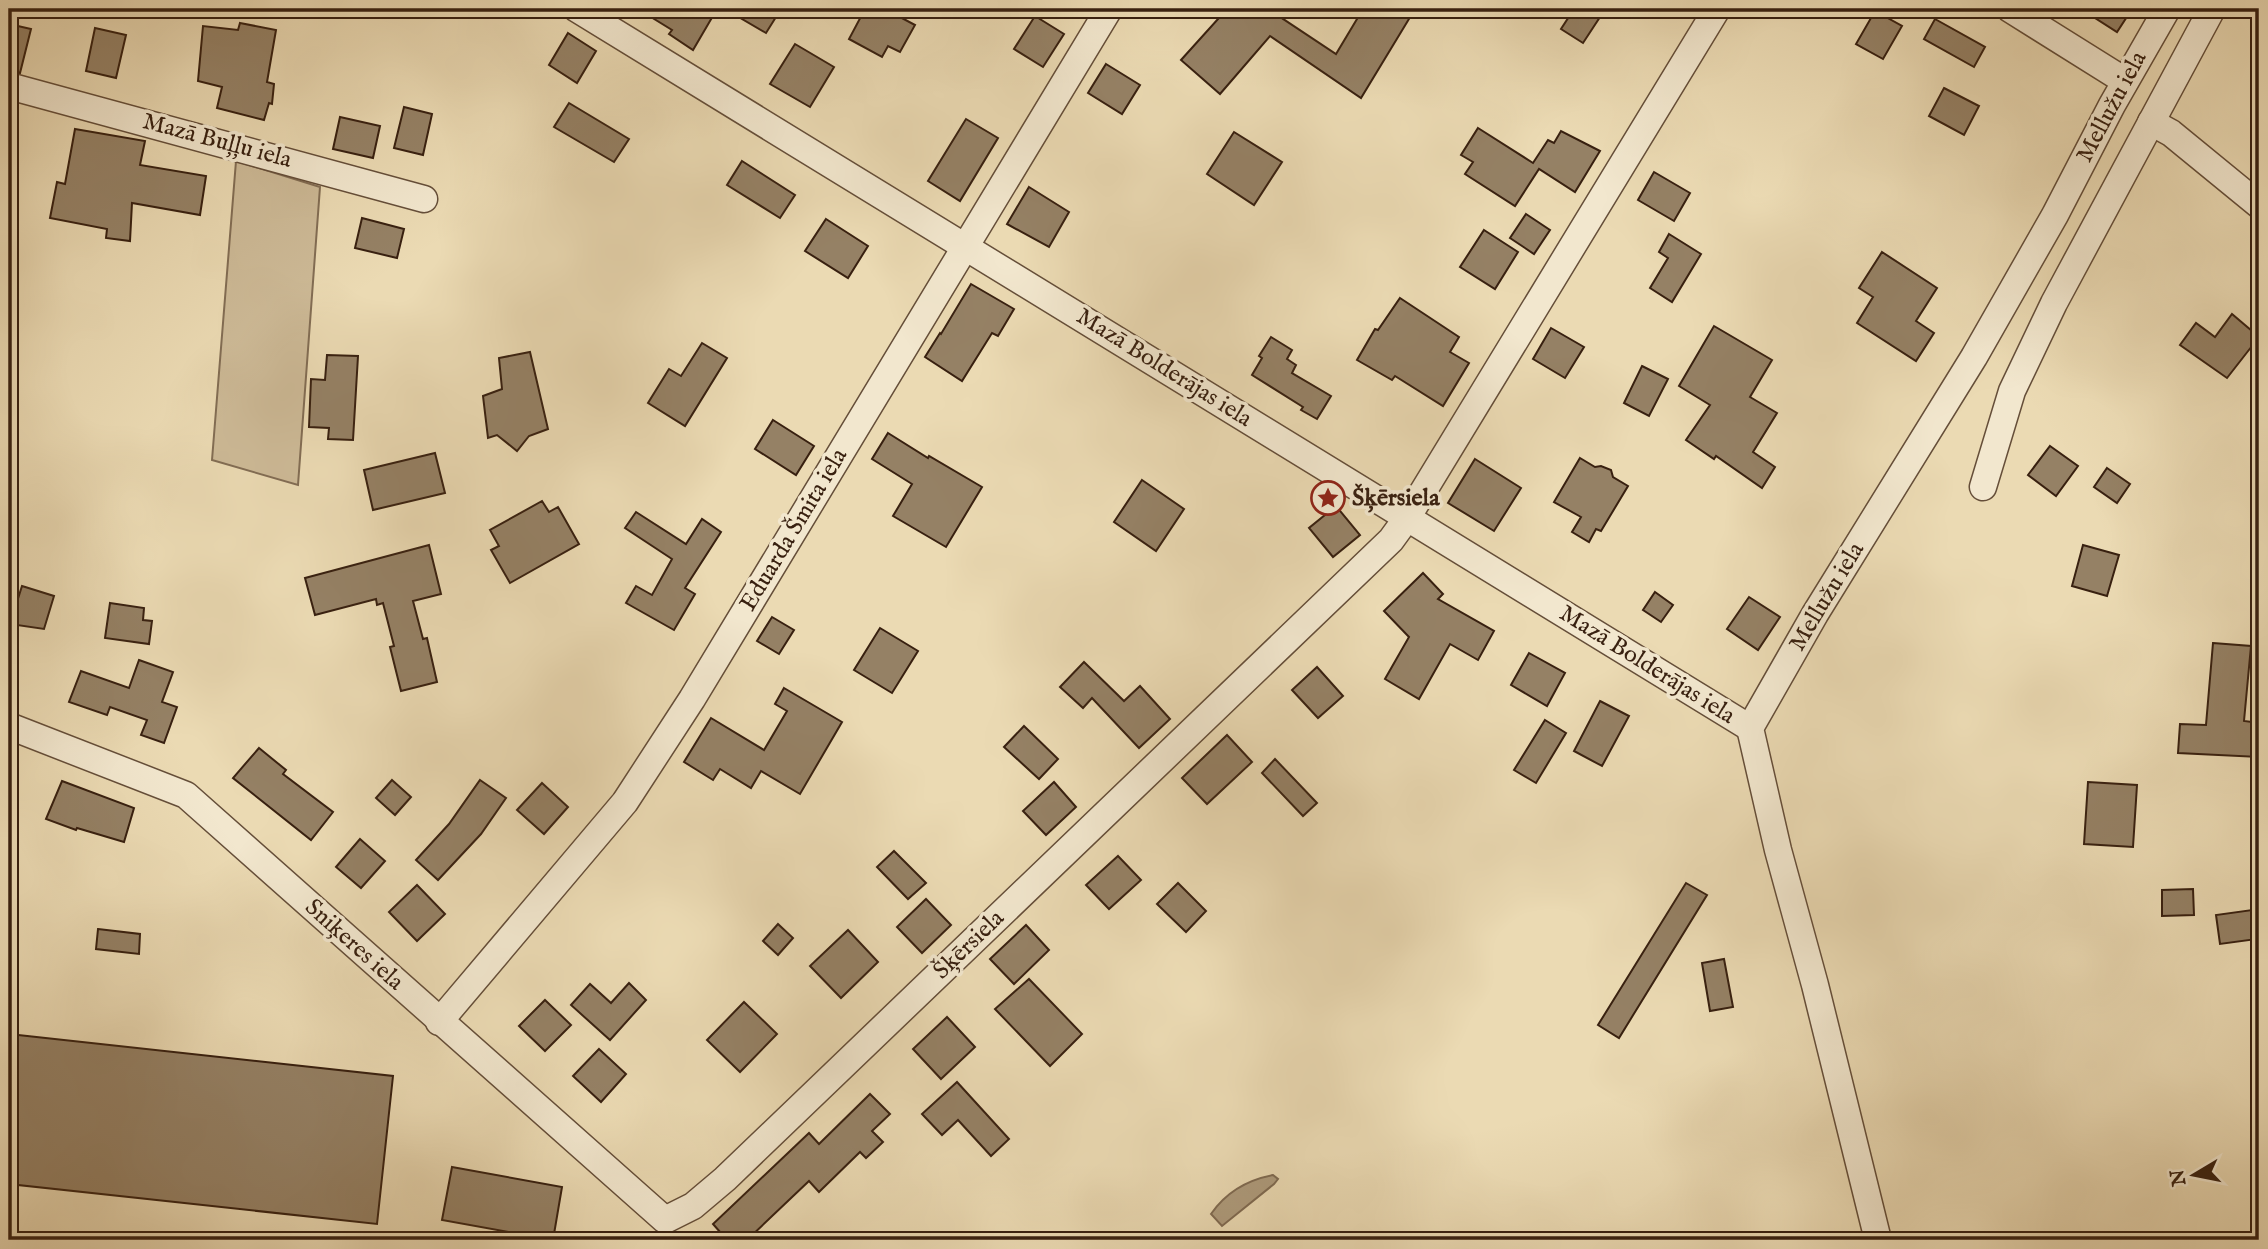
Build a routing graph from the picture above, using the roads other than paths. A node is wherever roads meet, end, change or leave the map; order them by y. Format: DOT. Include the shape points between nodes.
graph roads {
  1 [pos="577,9"];
  2 [pos="1109,9"];
  3 [pos="1717,9"];
  4 [pos="2010,9"];
  5 [pos="2167,9"];
  6 [pos="2212,9"];
  7 [pos="2125,81"];
  8 [pos="9,86"];
  9 [pos="2151,122"];
  10 [pos="424,199"];
  11 [pos="2259,205"];
  12 [pos="965,246"];
  13 [pos="1983,487"];
  14 [pos="1407,518"];
  15 [pos="9,726"];
  16 [pos="1750,729"];
  17 [pos="439,1022"];
  18 [pos="665,1220"];
  19 [pos="1878,1240"];
  1 -- 12 [label="street, Mazā Bolderājas iela"];
  2 -- 12 [label="street, Eduarda Šmita iela"];
  3 -- 14 [label="street, Šķērsiela"];
  4 -- 7 [label="street"];
  5 -- 7 [label="street, Mellužu iela"];
  6 -- 9 [label="street, Mellužu iela"];
  7 -- 16 [label="street, Mellužu iela" via="1974,357 1815,614"];
  8 -- 10 [label="street, Mazā Buļļu iela"];
  9 -- 11 [label="street"];
  9 -- 13 [label="street, Mellužu iela" via="2012,391"];
  12 -- 14 [label="street, Mazā Bolderājas iela"];
  12 -- 17 [label="street, Eduarda Šmita iela" via="625,802"];
  14 -- 16 [label="street, Mazā Bolderājas iela"];
  14 -- 18 [label="street, Šķērsiela" via="1383,549 725,1180 693,1206"];
  15 -- 17 [label="street, Sniķeres iela" via="186,795"];
  16 -- 19 [label="street"];
  17 -- 18 [label="street, Sniķeres iela"];
}
